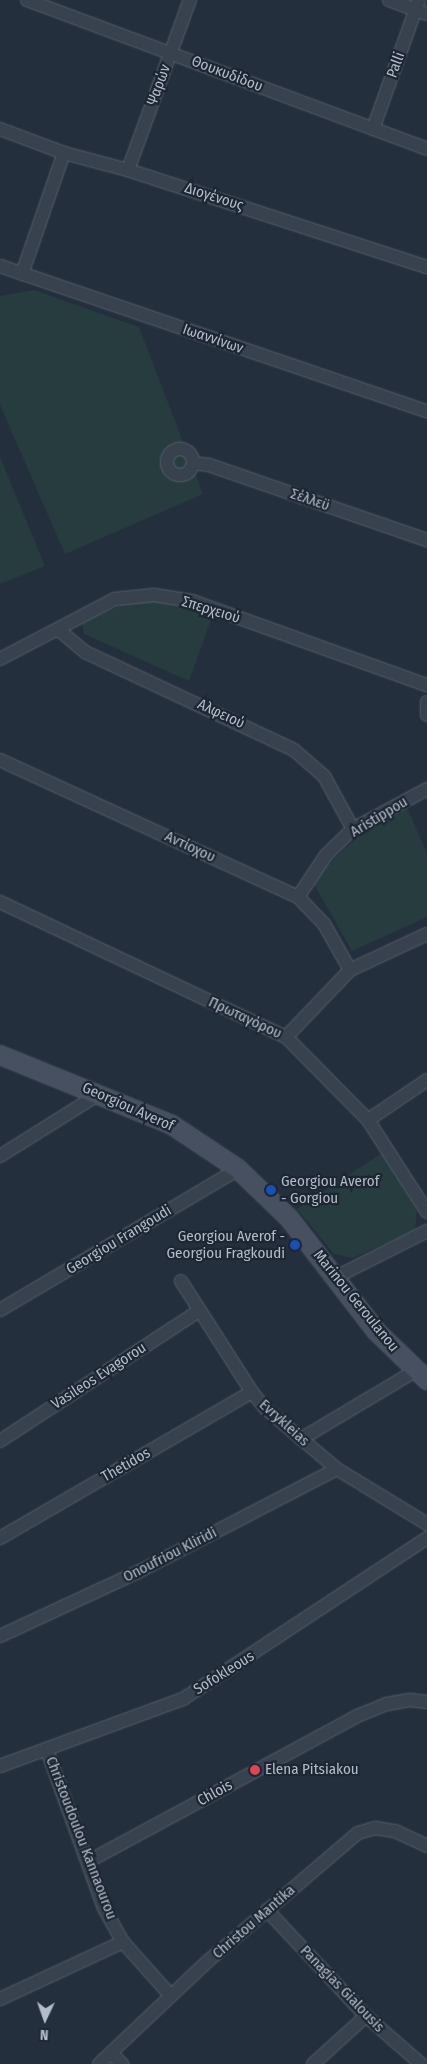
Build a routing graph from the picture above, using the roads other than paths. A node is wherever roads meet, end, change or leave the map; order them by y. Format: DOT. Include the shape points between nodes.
graph roads {
  1 [pos="27,0"];
  2 [pos="190,0"];
  3 [pos="389,0"];
  4 [pos="421,8"];
  5 [pos="171,52"];
  6 [pos="0,129"];
  7 [pos="373,129"];
  8 [pos="427,149"];
  9 [pos="64,153"];
  10 [pos="128,170"];
  11 [pos="0,266"];
  12 [pos="427,267"];
  13 [pos="22,274"];
  14 [pos="427,411"];
  15 [pos="193,464"];
  16 [pos="427,540"];
  17 [pos="60,630"];
  18 [pos="0,659"];
  19 [pos="427,685"];
  20 [pos="427,702"];
  21 [pos="427,715"];
  22 [pos="0,760"];
  23 [pos="427,789"];
  24 [pos="353,829"];
  25 [pos="298,897"];
  26 [pos="0,902"];
  27 [pos="427,934"];
  28 [pos="350,970"];
  29 [pos="286,1037"];
  30 [pos="0,1055"];
  31 [pos="427,1080"];
  32 [pos="99,1094"];
  33 [pos="368,1120"];
  34 [pos="0,1156"];
  35 [pos="238,1169"];
  36 [pos="427,1212"];
  37 [pos="289,1218"];
  38 [pos="427,1231"];
  39 [pos="334,1278"];
  40 [pos="181,1281"];
  41 [pos="0,1310"];
  42 [pos="199,1311"];
  43 [pos="421,1375"];
  44 [pos="252,1392"];
  45 [pos="301,1439"];
  46 [pos="0,1441"];
  47 [pos="337,1469"];
  48 [pos="427,1524"];
  49 [pos="0,1538"];
  50 [pos="427,1538"];
  51 [pos="0,1636"];
  52 [pos="427,1702"];
  53 [pos="47,1750"];
  54 [pos="0,1766"];
  55 [pos="427,1846"];
  56 [pos="89,1861"];
  57 [pos="267,1910"];
  58 [pos="123,1942"];
  59 [pos="171,1996"];
  60 [pos="0,1999"];
  61 [pos="366,2016"];
  62 [pos="111,2053"];
  63 [pos="99,2064"];
  64 [pos="122,2064"];
  65 [pos="313,2064"];
  66 [pos="421,2064"];
  1 -- 5 [label="street, Θουκυδίδου"];
  2 -- 5 [label="street, Ψαρών"];
  3 -- 4 [label="street"];
  4 -- 7 [label="street, Palli"];
  5 -- 7 [label="street, Θουκυδίδου"];
  5 -- 10 [label="street, Ψαρών"];
  6 -- 9 [label="street, Διογένους"];
  7 -- 8 [label="street, Θουκυδίδου"];
  9 -- 10 [label="street, Διογένους"];
  9 -- 13 [label="street"];
  10 -- 12 [label="street, Διογένους"];
  11 -- 13 [label="street, Ιωαννίνων"];
  13 -- 14 [label="street, Ιωαννίνων"];
  15 -- 16 [label="street, Σέλλεϋ" via="209,465"];
  17 -- 18 [label="street, Σπερχειού"];
  17 -- 19 [label="street, Σπερχειού" via="116,599 154,595 192,601"];
  17 -- 24 [label="street, Αλφειού" via="85,652 294,750 324,776"];
  20 -- 21 [label="street"];
  22 -- 25 [label="street, Αντίοχου"];
  23 -- 24 [label="street, Aristippou"];
  24 -- 25 [label="street, Aristippou" via="326,855"];
  25 -- 28 [label="street, Αντίοχου" via="324,924"];
  26 -- 29 [label="street, Πρωταγόρου"];
  27 -- 28 [label="street"];
  28 -- 29 [label="street"];
  29 -- 33 [label="street, Πρωταγόρου"];
  30 -- 32 [label="street, Georgiou Averof"];
  31 -- 33 [label="street"];
  32 -- 34 [label="street"];
  32 -- 35 [label="street, Georgiou Averof" via="172,1125"];
  33 -- 36 [label="street, Πρωταγόρου"];
  35 -- 37 [label="street, Georgiou Averof"];
  35 -- 41 [label="street, Georgiou Frangoudi"];
  37 -- 39 [label="street, Marinou Geroulanou"];
  38 -- 39 [label="street"];
  39 -- 43 [label="street, Marinou Geroulanou" via="376,1331"];
  40 -- 42 [label="street, Evrykleias"];
  42 -- 44 [label="street, Evrykleias"];
  42 -- 46 [label="street, Vasileos Evagorou"];
  43 -- 45 [label="street"];
  44 -- 45 [label="street, Evrykleias"];
  44 -- 49 [label="street, Thetidos"];
  45 -- 47 [label="street, Evrykleias"];
  47 -- 48 [label="street, Evrykleias"];
  47 -- 51 [label="street, Onoufriou Kliridi" via="138,1572"];
  50 -- 53 [label="street, Sofokleous" via="183,1699"];
  52 -- 56 [label="street, Chlois" via="410,1700 387,1704 357,1716"];
  53 -- 54 [label="street, Sofokleous"];
  53 -- 56 [label="street, Christoudoulou Kannaourou"];
  55 -- 57 [label="street, Christou Mantika" via="395,1831 375,1828 358,1833"];
  56 -- 58 [label="street, Christoudoulou Kannaourou" via="104,1908"];
  57 -- 59 [label="street, Christou Mantika"];
  57 -- 61 [label="street, Panagias Gialousis"];
  58 -- 59 [label="street, Christoudoulou Kannaourou"];
  58 -- 60 [label="street"];
  59 -- 62 [label="street, Christou Mantika"];
  61 -- 65 [label="street"];
  61 -- 66 [label="street, Panagias Gialousis"];
  62 -- 63 [label="street, Christou Mantika"];
  62 -- 64 [label="street"];
}
